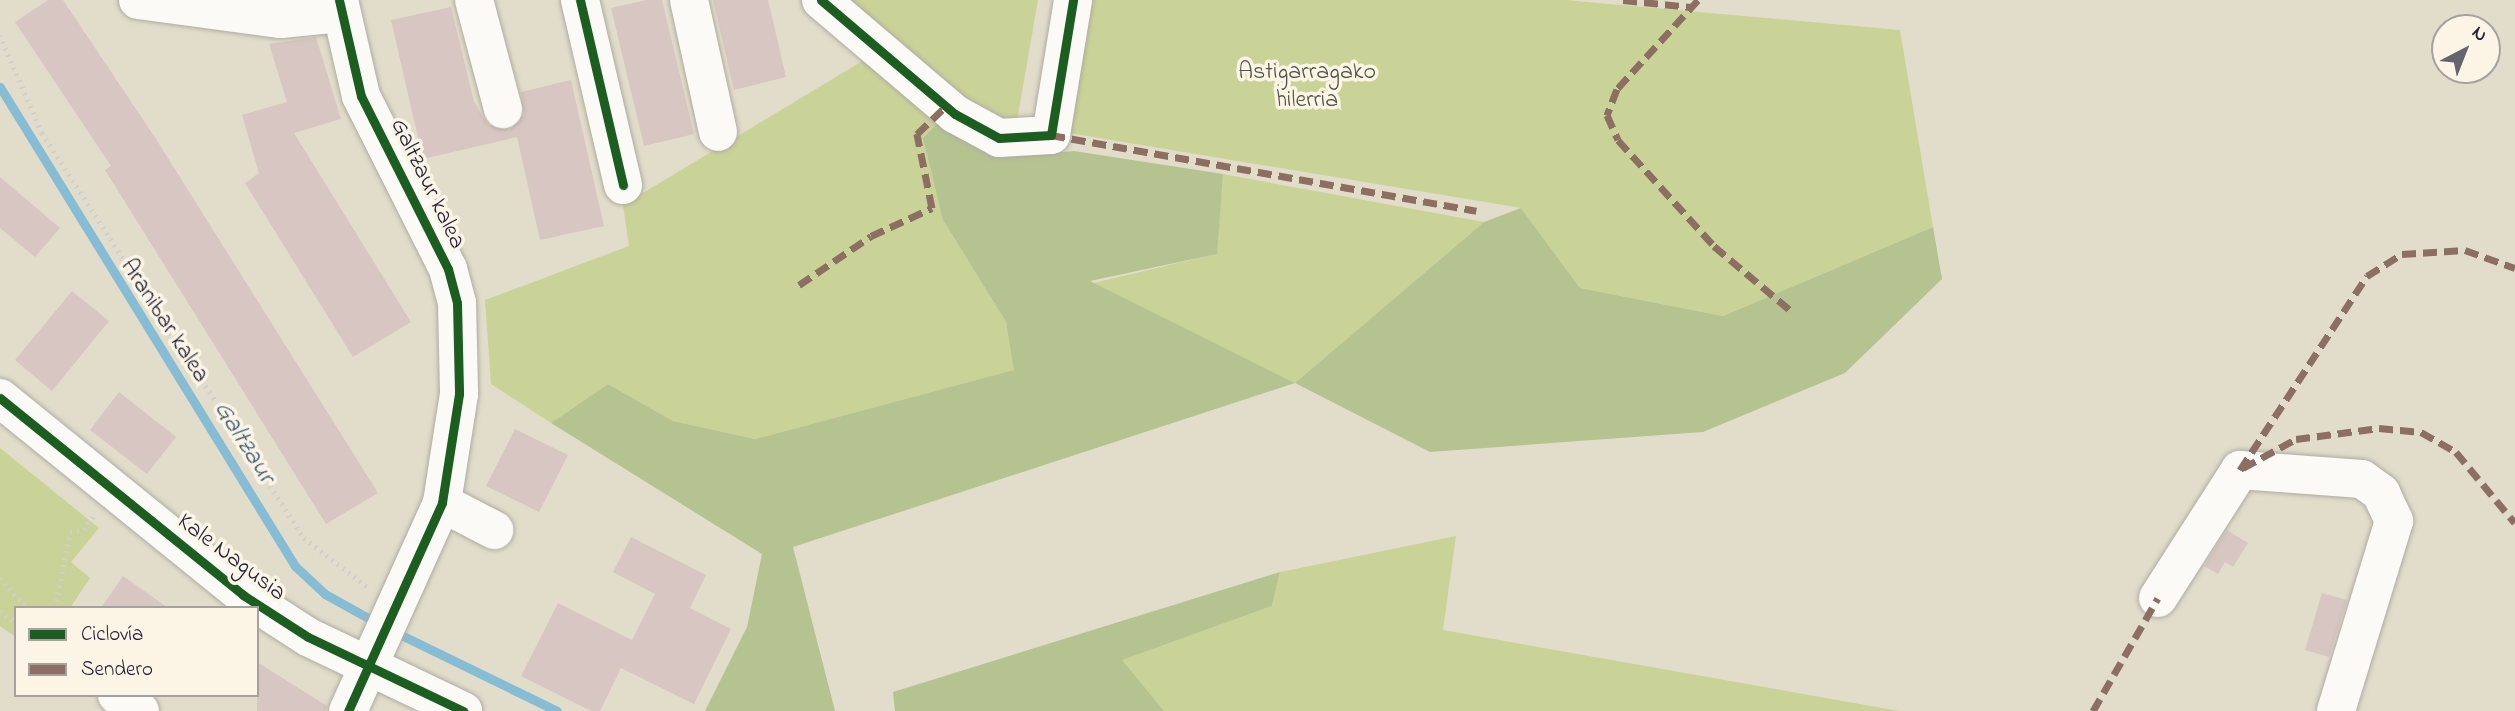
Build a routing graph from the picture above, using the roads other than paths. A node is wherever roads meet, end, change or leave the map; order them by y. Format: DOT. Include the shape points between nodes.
graph roads {
  1 [pos="138,0"];
  2 [pos="474,0"];
  3 [pos="580,0"];
  4 [pos="689,0"];
  5 [pos="821,0"];
  6 [pos="1073,0"];
  7 [pos="340,6"];
  8 [pos="503,108"];
  9 [pos="718,132"];
  10 [pos="623,185"];
  11 [pos="0,398"];
  12 [pos="442,503"];
  13 [pos="494,530"];
  14 [pos="2158,598"];
  15 [pos="371,655"];
  16 [pos="120,697"];
  17 [pos="140,711"];
  18 [pos="348,711"];
  19 [pos="463,711"];
  20 [pos="2336,711"];
  1 -- 7 [label="street" via="281,19"];
  2 -- 8 [label="street"];
  3 -- 10 [label="street"];
  4 -- 9 [label="street"];
  5 -- 6 [label="street" via="955,114 999,138 1051,135"];
  7 -- 12 [label="street, Galtzaur kalea" via="361,96 448,269 457,303 459,394"];
  11 -- 15 [label="street, Kale Nagusia" via="243,595"];
  12 -- 13 [label="street"];
  12 -- 15 [label="street, Galtzaur kalea"];
  14 -- 20 [label="street" via="2240,470 2362,479 2381,493 2394,521"];
  15 -- 18 [label="street"];
  15 -- 19 [label="street, Kale Nagusia"];
  16 -- 17 [label="street"];
}
